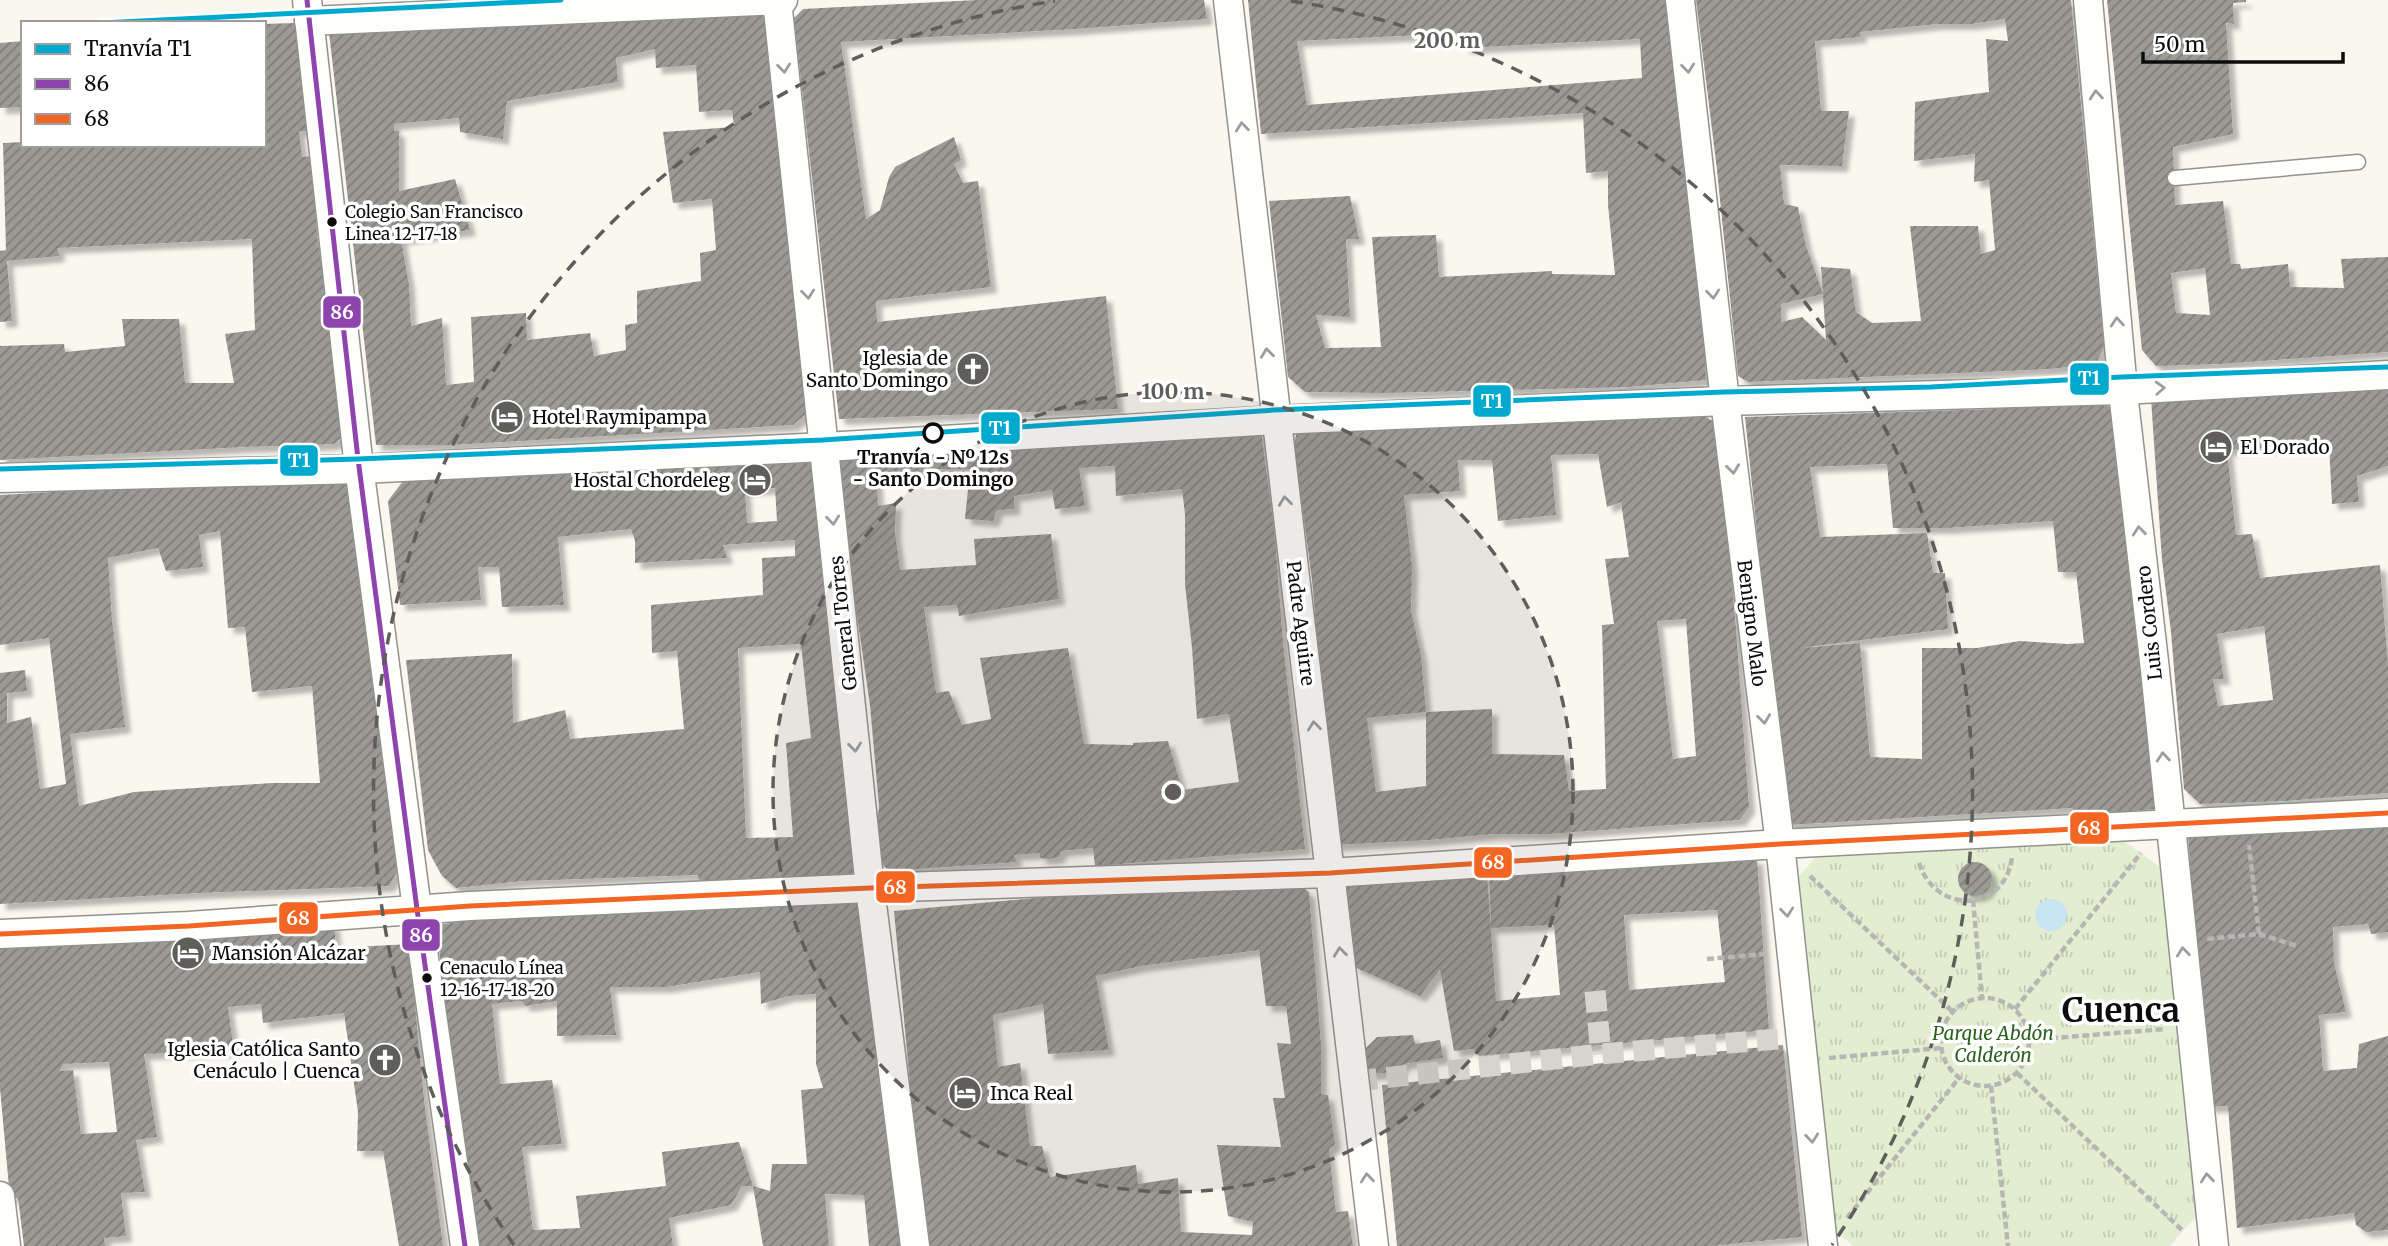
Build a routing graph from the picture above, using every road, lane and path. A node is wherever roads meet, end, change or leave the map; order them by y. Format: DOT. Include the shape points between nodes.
graph roads {
  1 [pos="777,0"];
  2 [pos="783,0"];
  3 [pos="1228,0"];
  4 [pos="1680,0"];
  5 [pos="2088,0"];
  6 [pos="308,10"];
  7 [pos="2358,162"];
  8 [pos="2175,178"];
  9 [pos="2388,375"];
  10 [pos="2123,390"];
  11 [pos="1724,401"];
  12 [pos="1275,420"];
  13 [pos="825,447"];
  14 [pos="360,469"];
  15 [pos="0,478"];
  16 [pos="2388,813"];
  17 [pos="2247,820"];
  18 [pos="2169,825"];
  19 [pos="1780,844"];
  20 [pos="2012,853"];
  21 [pos="2141,853"];
  22 [pos="1918,857"];
  23 [pos="1804,871"];
  24 [pos="1330,873"];
  25 [pos="870,888"];
  26 [pos="1973,900"];
  27 [pos="417,909"];
  28 [pos="0,934"];
  29 [pos="2259,934"];
  30 [pos="2182,941"];
  31 [pos="2297,946"];
  32 [pos="1791,951"];
  33 [pos="1707,959"];
  34 [pos="1982,998"];
  35 [pos="2015,1009"];
  36 [pos="1953,1012"];
  37 [pos="2166,1028"];
  38 [pos="2030,1040"];
  39 [pos="1941,1048"];
  40 [pos="1803,1060"];
  41 [pos="2017,1073"];
  42 [pos="1959,1078"];
  43 [pos="1991,1086"];
  44 [pos="0,1196"];
  45 [pos="1844,1222"];
  46 [pos="2183,1231"];
  47 [pos="6,1246"];
  48 [pos="466,1246"];
  49 [pos="915,1246"];
  50 [pos="1374,1246"];
  51 [pos="1823,1246"];
  52 [pos="2008,1246"];
  53 [pos="2214,1246"];
  1 -- 2 [label="street"];
  1 -- 6 [label="street"];
  1 -- 13 [label="street, General Torres, one-way"];
  12 -- 3 [label="street, Padre Aguirre, one-way"];
  4 -- 11 [label="street, Benigno Malo, one-way"];
  10 -- 5 [label="street, Luis Cordero, one-way"];
  6 -- 14 [label="street"];
  7 -- 8 [label="lane"];
  10 -- 9 [label="street, one-way"];
  10 -- 11 [label="street"];
  18 -- 10 [label="street, Luis Cordero, one-way"];
  11 -- 12 [label="street"];
  11 -- 19 [label="street, Benigno Malo, one-way"];
  12 -- 13 [label="street"];
  24 -- 12 [label="street, Padre Aguirre, one-way"];
  13 -- 14 [label="street"];
  13 -- 25 [label="street, General Torres, one-way"];
  14 -- 15 [label="street"];
  14 -- 27 [label="street"];
  16 -- 17 [label="street"];
  17 -- 18 [label="street"];
  17 -- 29 [label="path"];
  18 -- 19 [label="street"];
  18 -- 30 [label="street, Luis Cordero"];
  19 -- 24 [label="street"];
  19 -- 32 [label="street, Benigno Malo, one-way"];
  20 -- 26 [label="path" via="1999,887"];
  21 -- 35 [label="path"];
  22 -- 26 [label="path" via="1933,889 1959,901"];
  23 -- 36 [label="path"];
  24 -- 25 [label="street"];
  50 -- 24 [label="street, Padre Aguirre, one-way"];
  25 -- 27 [label="street"];
  25 -- 49 [label="street, General Torres"];
  26 -- 34 [label="path"];
  27 -- 28 [label="street"];
  27 -- 48 [label="street"];
  29 -- 30 [label="path"];
  29 -- 31 [label="path"];
  53 -- 30 [label="street, Luis Cordero, one-way"];
  32 -- 33 [label="path"];
  32 -- 40 [label="street, Benigno Malo"];
  34 -- 35 [label="path"];
  34 -- 36 [label="path"];
  35 -- 38 [label="path"];
  36 -- 39 [label="path" via="1943,1027"];
  37 -- 38 [label="path"];
  38 -- 41 [label="path" via="2028,1056"];
  39 -- 40 [label="path"];
  39 -- 42 [label="path"];
  40 -- 51 [label="street, Benigno Malo, one-way"];
  41 -- 43 [label="path"];
  41 -- 46 [label="path"];
  42 -- 43 [label="path"];
  42 -- 45 [label="path"];
  43 -- 52 [label="path"];
  44 -- 47 [label="street"];
}
